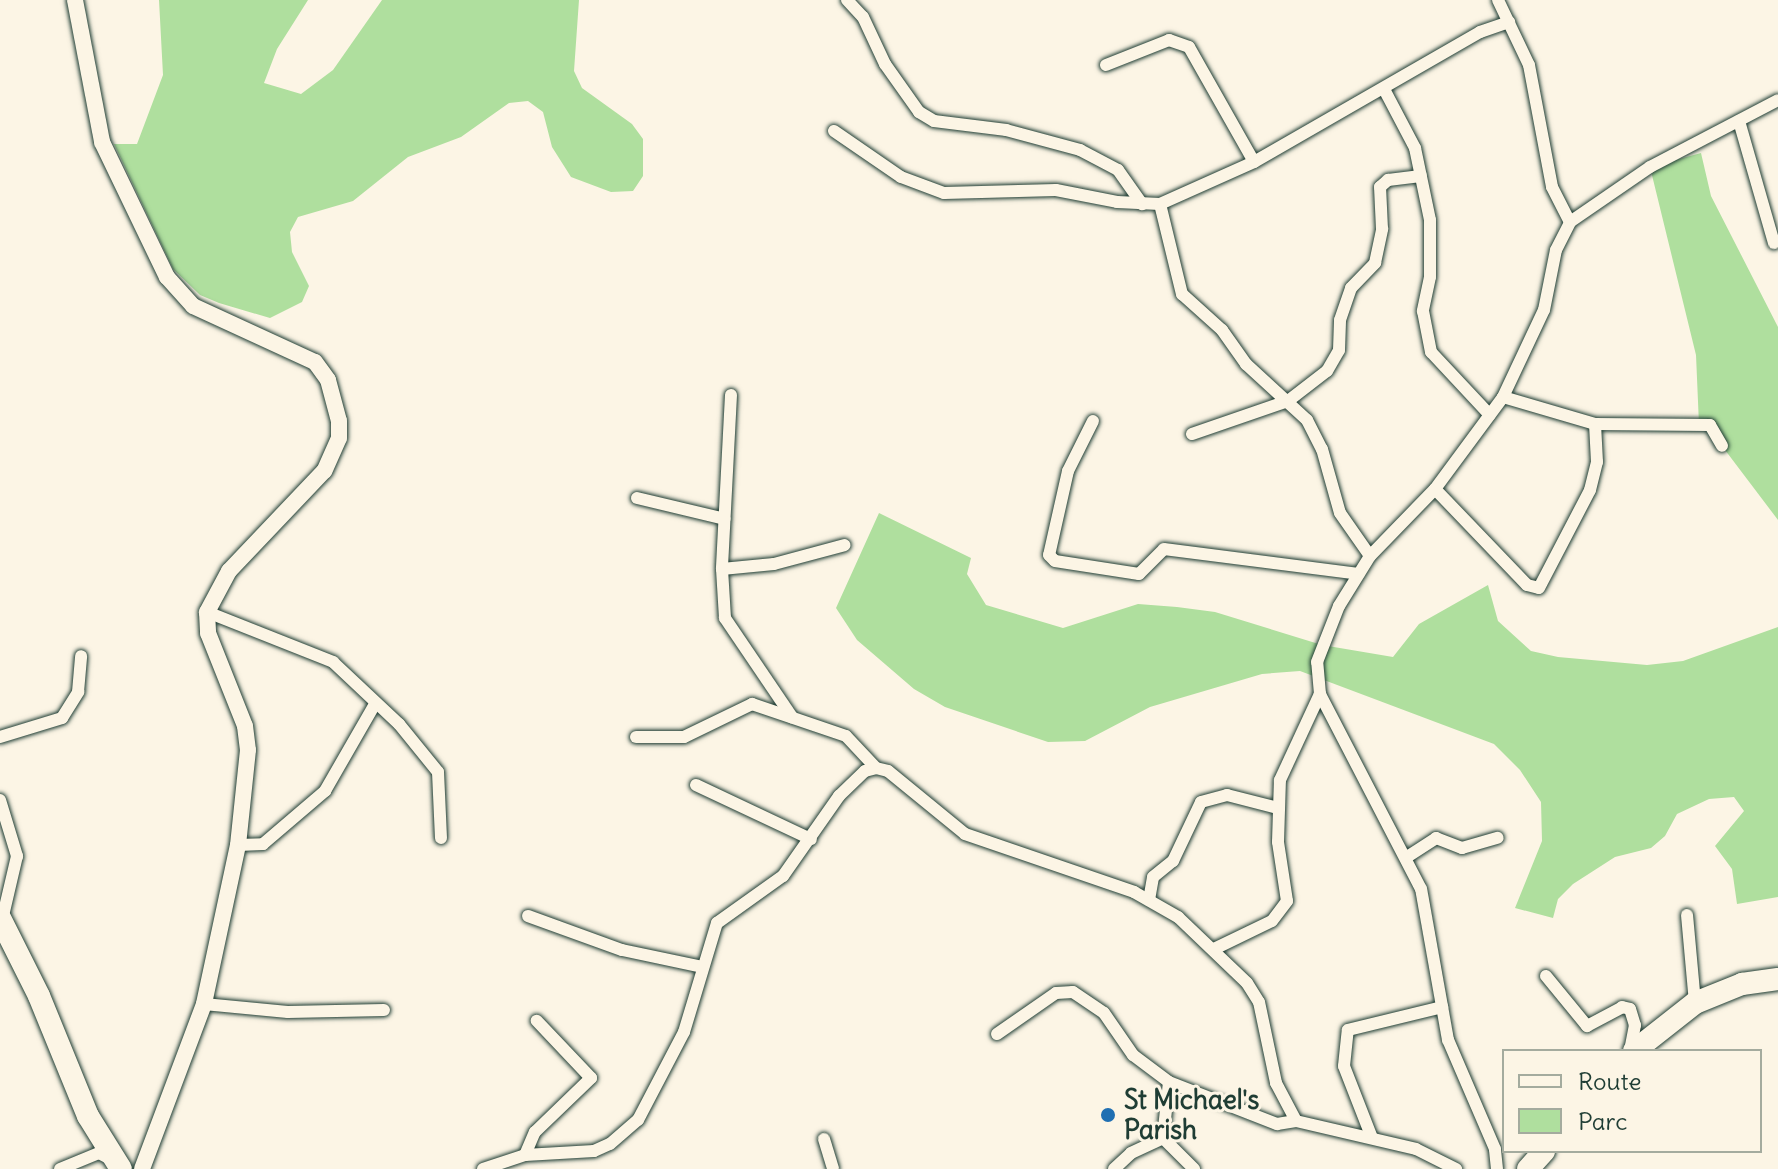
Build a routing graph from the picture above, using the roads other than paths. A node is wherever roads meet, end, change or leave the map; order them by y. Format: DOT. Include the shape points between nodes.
graph roads {
  1 [pos="75,0"];
  2 [pos="847,0"];
  3 [pos="1498,0"];
  4 [pos="1509,22"];
  5 [pos="1106,65"];
  6 [pos="1384,89"];
  7 [pos="1778,100"];
  8 [pos="1739,121"];
  9 [pos="834,131"];
  10 [pos="1254,162"];
  11 [pos="1421,176"];
  12 [pos="1142,204"];
  13 [pos="1160,204"];
  14 [pos="1570,222"];
  15 [pos="1774,243"];
  16 [pos="731,395"];
  17 [pos="1503,397"];
  18 [pos="1288,401"];
  19 [pos="1490,415"];
  20 [pos="1093,421"];
  21 [pos="1595,424"];
  22 [pos="1192,434"];
  23 [pos="1722,446"];
  24 [pos="1435,489"];
  25 [pos="637,498"];
  26 [pos="725,519"];
  27 [pos="845,545"];
  28 [pos="1370,556"];
  29 [pos="722,569"];
  30 [pos="1358,574"];
  31 [pos="207,612"];
  32 [pos="81,656"];
  33 [pos="1320,694"];
  34 [pos="375,704"];
  35 [pos="792,717"];
  36 [pos="0,737"];
  37 [pos="636,737"];
  38 [pos="876,768"];
  39 [pos="696,785"];
  40 [pos="0,800"];
  41 [pos="1278,808"];
  42 [pos="441,838"];
  43 [pos="1498,838"];
  44 [pos="811,839"];
  45 [pos="238,845"];
  46 [pos="1407,857"];
  47 [pos="1149,900"];
  48 [pos="1687,915"];
  49 [pos="528,916"];
  50 [pos="1,919"];
  51 [pos="1214,949"];
  52 [pos="703,967"];
  53 [pos="1546,976"];
  54 [pos="1778,979"];
  55 [pos="1695,1003"];
  56 [pos="204,1004"];
  57 [pos="1442,1007"];
  58 [pos="384,1010"];
  59 [pos="537,1021"];
  60 [pos="997,1034"];
  61 [pos="1632,1049"];
  62 [pos="1635,1049"];
  63 [pos="1169,1082"];
  64 [pos="1296,1121"];
  65 [pos="1163,1138"];
  66 [pos="1372,1138"];
  67 [pos="824,1139"];
  68 [pos="1542,1153"];
  69 [pos="525,1155"];
  70 [pos="118,1165"];
  71 [pos="60,1169"];
  72 [pos="142,1169"];
  73 [pos="483,1169"];
  74 [pos="833,1169"];
  75 [pos="1114,1169"];
  76 [pos="1194,1169"];
  77 [pos="1456,1169"];
  78 [pos="1497,1169"];
  79 [pos="1528,1169"];
  1 -- 31 [label="street" via="102,142 167,277 193,306 315,362 336,402 339,438 324,471 229,571"];
  2 -- 12 [label="street" via="863,17 885,64 919,112 934,121 1006,130 1080,150 1118,170"];
  3 -- 4 [label="street"];
  4 -- 6 [label="street" via="1480,32"];
  4 -- 14 [label="street" via="1529,65 1556,198"];
  5 -- 10 [label="street" via="1169,40 1189,47"];
  6 -- 10 [label="street"];
  6 -- 11 [label="street" via="1415,148"];
  7 -- 8 [label="street"];
  8 -- 14 [label="street" via="1650,167"];
  8 -- 15 [label="street"];
  9 -- 12 [label="street" via="901,177 944,193 1056,190"];
  10 -- 13 [label="street"];
  11 -- 18 [label="street" via="1382,184 1375,263 1358,278 1343,309 1339,350 1315,385"];
  11 -- 19 [label="street" via="1432,242 1424,328 1437,363"];
  12 -- 13 [label="street"];
  13 -- 18 [label="street" via="1182,294"];
  14 -- 17 [label="street" via="1556,250 1544,310"];
  16 -- 26 [label="street"];
  17 -- 19 [label="street"];
  17 -- 21 [label="street"];
  18 -- 22 [label="street"];
  18 -- 28 [label="street" via="1315,432 1340,513"];
  19 -- 24 [label="street"];
  20 -- 30 [label="street" via="1068,471 1049,555 1055,561 1139,574 1164,549"];
  21 -- 23 [label="street" via="1710,425"];
  21 -- 24 [label="street" via="1597,462 1590,490 1539,588 1527,585"];
  24 -- 28 [label="street"];
  25 -- 26 [label="street"];
  26 -- 29 [label="street"];
  27 -- 29 [label="street" via="774,564"];
  28 -- 30 [label="street"];
  29 -- 35 [label="street" via="731,632"];
  30 -- 33 [label="street" via="1322,645 1317,662"];
  31 -- 34 [label="street" via="333,662"];
  31 -- 45 [label="street" via="208,633 245,726 248,750"];
  32 -- 36 [label="street" via="78,692 62,718"];
  33 -- 41 [label="street" via="1285,762"];
  33 -- 46 [label="street"];
  34 -- 42 [label="street" via="399,724 438,772"];
  34 -- 45 [label="street" via="325,791 263,844"];
  35 -- 37 [label="street" via="752,704 684,737"];
  35 -- 38 [label="street" via="846,736"];
  38 -- 44 [label="street" via="865,771 839,796"];
  38 -- 47 [label="street" via="888,771 965,834"];
  39 -- 44 [label="street"];
  40 -- 50 [label="street" via="17,856"];
  41 -- 47 [label="street" via="1227,795 1201,802 1173,861 1153,877"];
  41 -- 51 [label="street" via="1287,901 1272,921"];
  43 -- 46 [label="street" via="1462,848 1436,838"];
  44 -- 52 [label="street" via="768,890 717,923"];
  45 -- 56 [label="street"];
  46 -- 57 [label="street" via="1430,922"];
  47 -- 51 [label="street"];
  48 -- 55 [label="street"];
  49 -- 52 [label="street" via="622,950"];
  50 -- 70 [label="highway" via="88,1116"];
  51 -- 64 [label="street" via="1259,1002 1276,1083"];
  52 -- 69 [label="street" via="672,1060 638,1120 594,1151"];
  53 -- 61 [label="street" via="1587,1026 1622,1007 1630,1009 1636,1033"];
  54 -- 55 [label="highway" via="1742,984"];
  55 -- 62 [label="highway"];
  56 -- 58 [label="street" via="288,1012"];
  56 -- 72 [label="street"];
  57 -- 66 [label="street" via="1348,1030 1344,1066"];
  57 -- 78 [label="street" via="1455,1064 1495,1149"];
  59 -- 69 [label="street" via="591,1078 535,1132"];
  60 -- 63 [label="street" via="1056,993 1073,992 1104,1013 1133,1055"];
  63 -- 64 [label="street" via="1277,1124"];
  63 -- 65 [label="street"];
  64 -- 66 [label="street"];
  65 -- 75 [label="street" via="1131,1153"];
  65 -- 76 [label="street"];
  66 -- 77 [label="street" via="1439,1157"];
  67 -- 74 [label="street"];
  68 -- 79 [label="highway"];
  69 -- 73 [label="street"];
  70 -- 71 [label="street" via="99,1153"];
}
